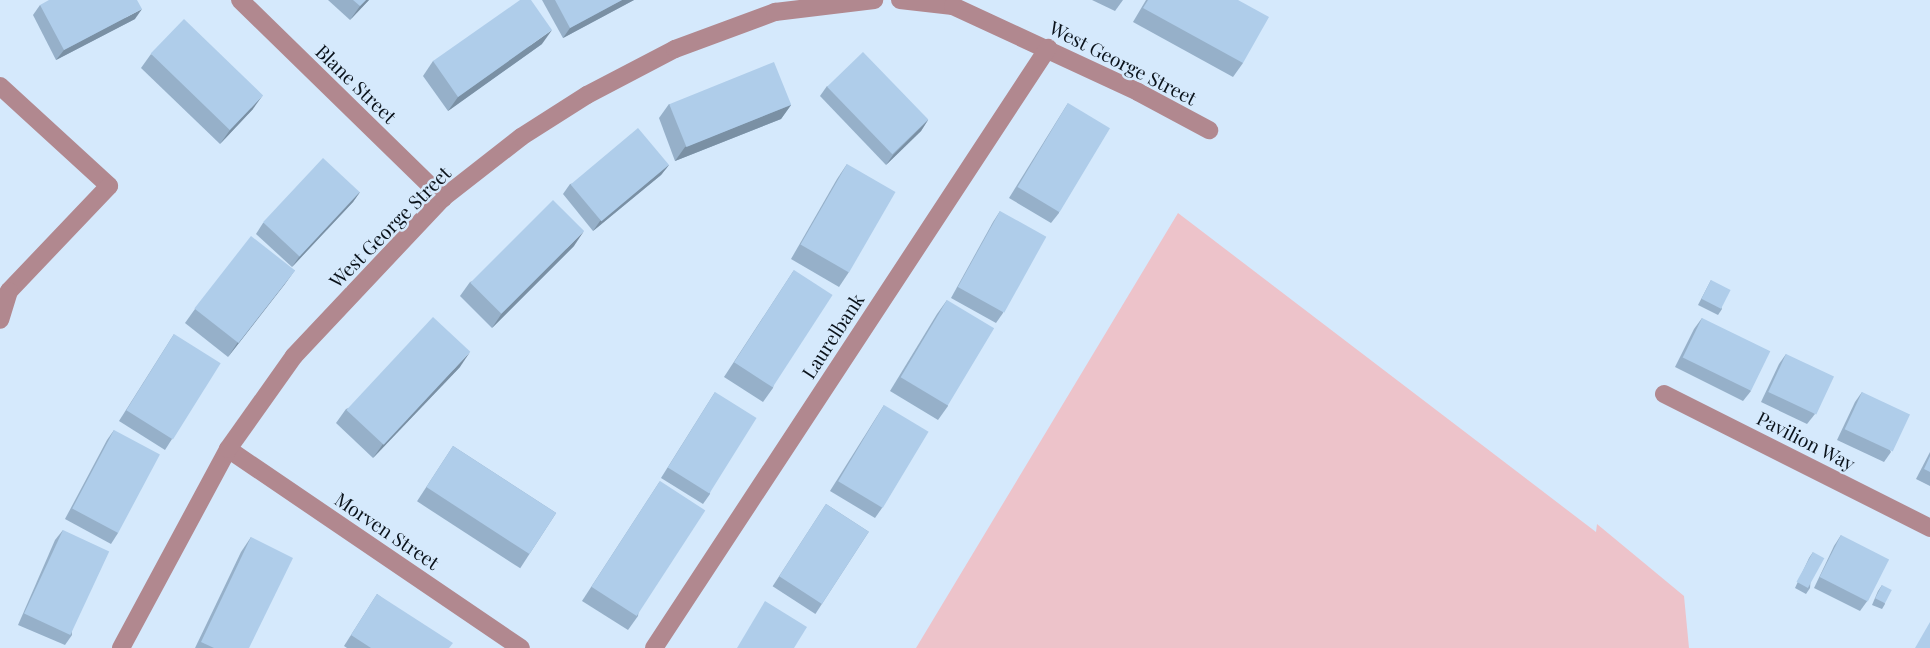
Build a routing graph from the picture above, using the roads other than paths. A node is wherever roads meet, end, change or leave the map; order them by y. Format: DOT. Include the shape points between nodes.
graph roads {
  1 [pos="240,0"];
  2 [pos="874,0"];
  3 [pos="900,0"];
  4 [pos="1048,48"];
  5 [pos="0,86"];
  6 [pos="1209,130"];
  7 [pos="443,198"];
  8 [pos="0,320"];
  9 [pos="1664,394"];
  10 [pos="229,449"];
  11 [pos="1930,527"];
  12 [pos="121,648"];
  13 [pos="521,648"];
  14 [pos="654,648"];
  1 -- 7 [label="street, Blane Street"];
  2 -- 7 [label="street, West George Street" via="775,12 675,49 565,109"];
  3 -- 4 [label="street, West George Street" via="953,6"];
  4 -- 6 [label="street, West George Street"];
  4 -- 14 [label="street, Laurelbank"];
  5 -- 8 [label="street" via="109,186 9,291"];
  7 -- 10 [label="street, West George Street" via="294,356"];
  9 -- 11 [label="street, Pavilion Way"];
  10 -- 12 [label="street, West George Street"];
  10 -- 13 [label="street, Morven Street"];
}
